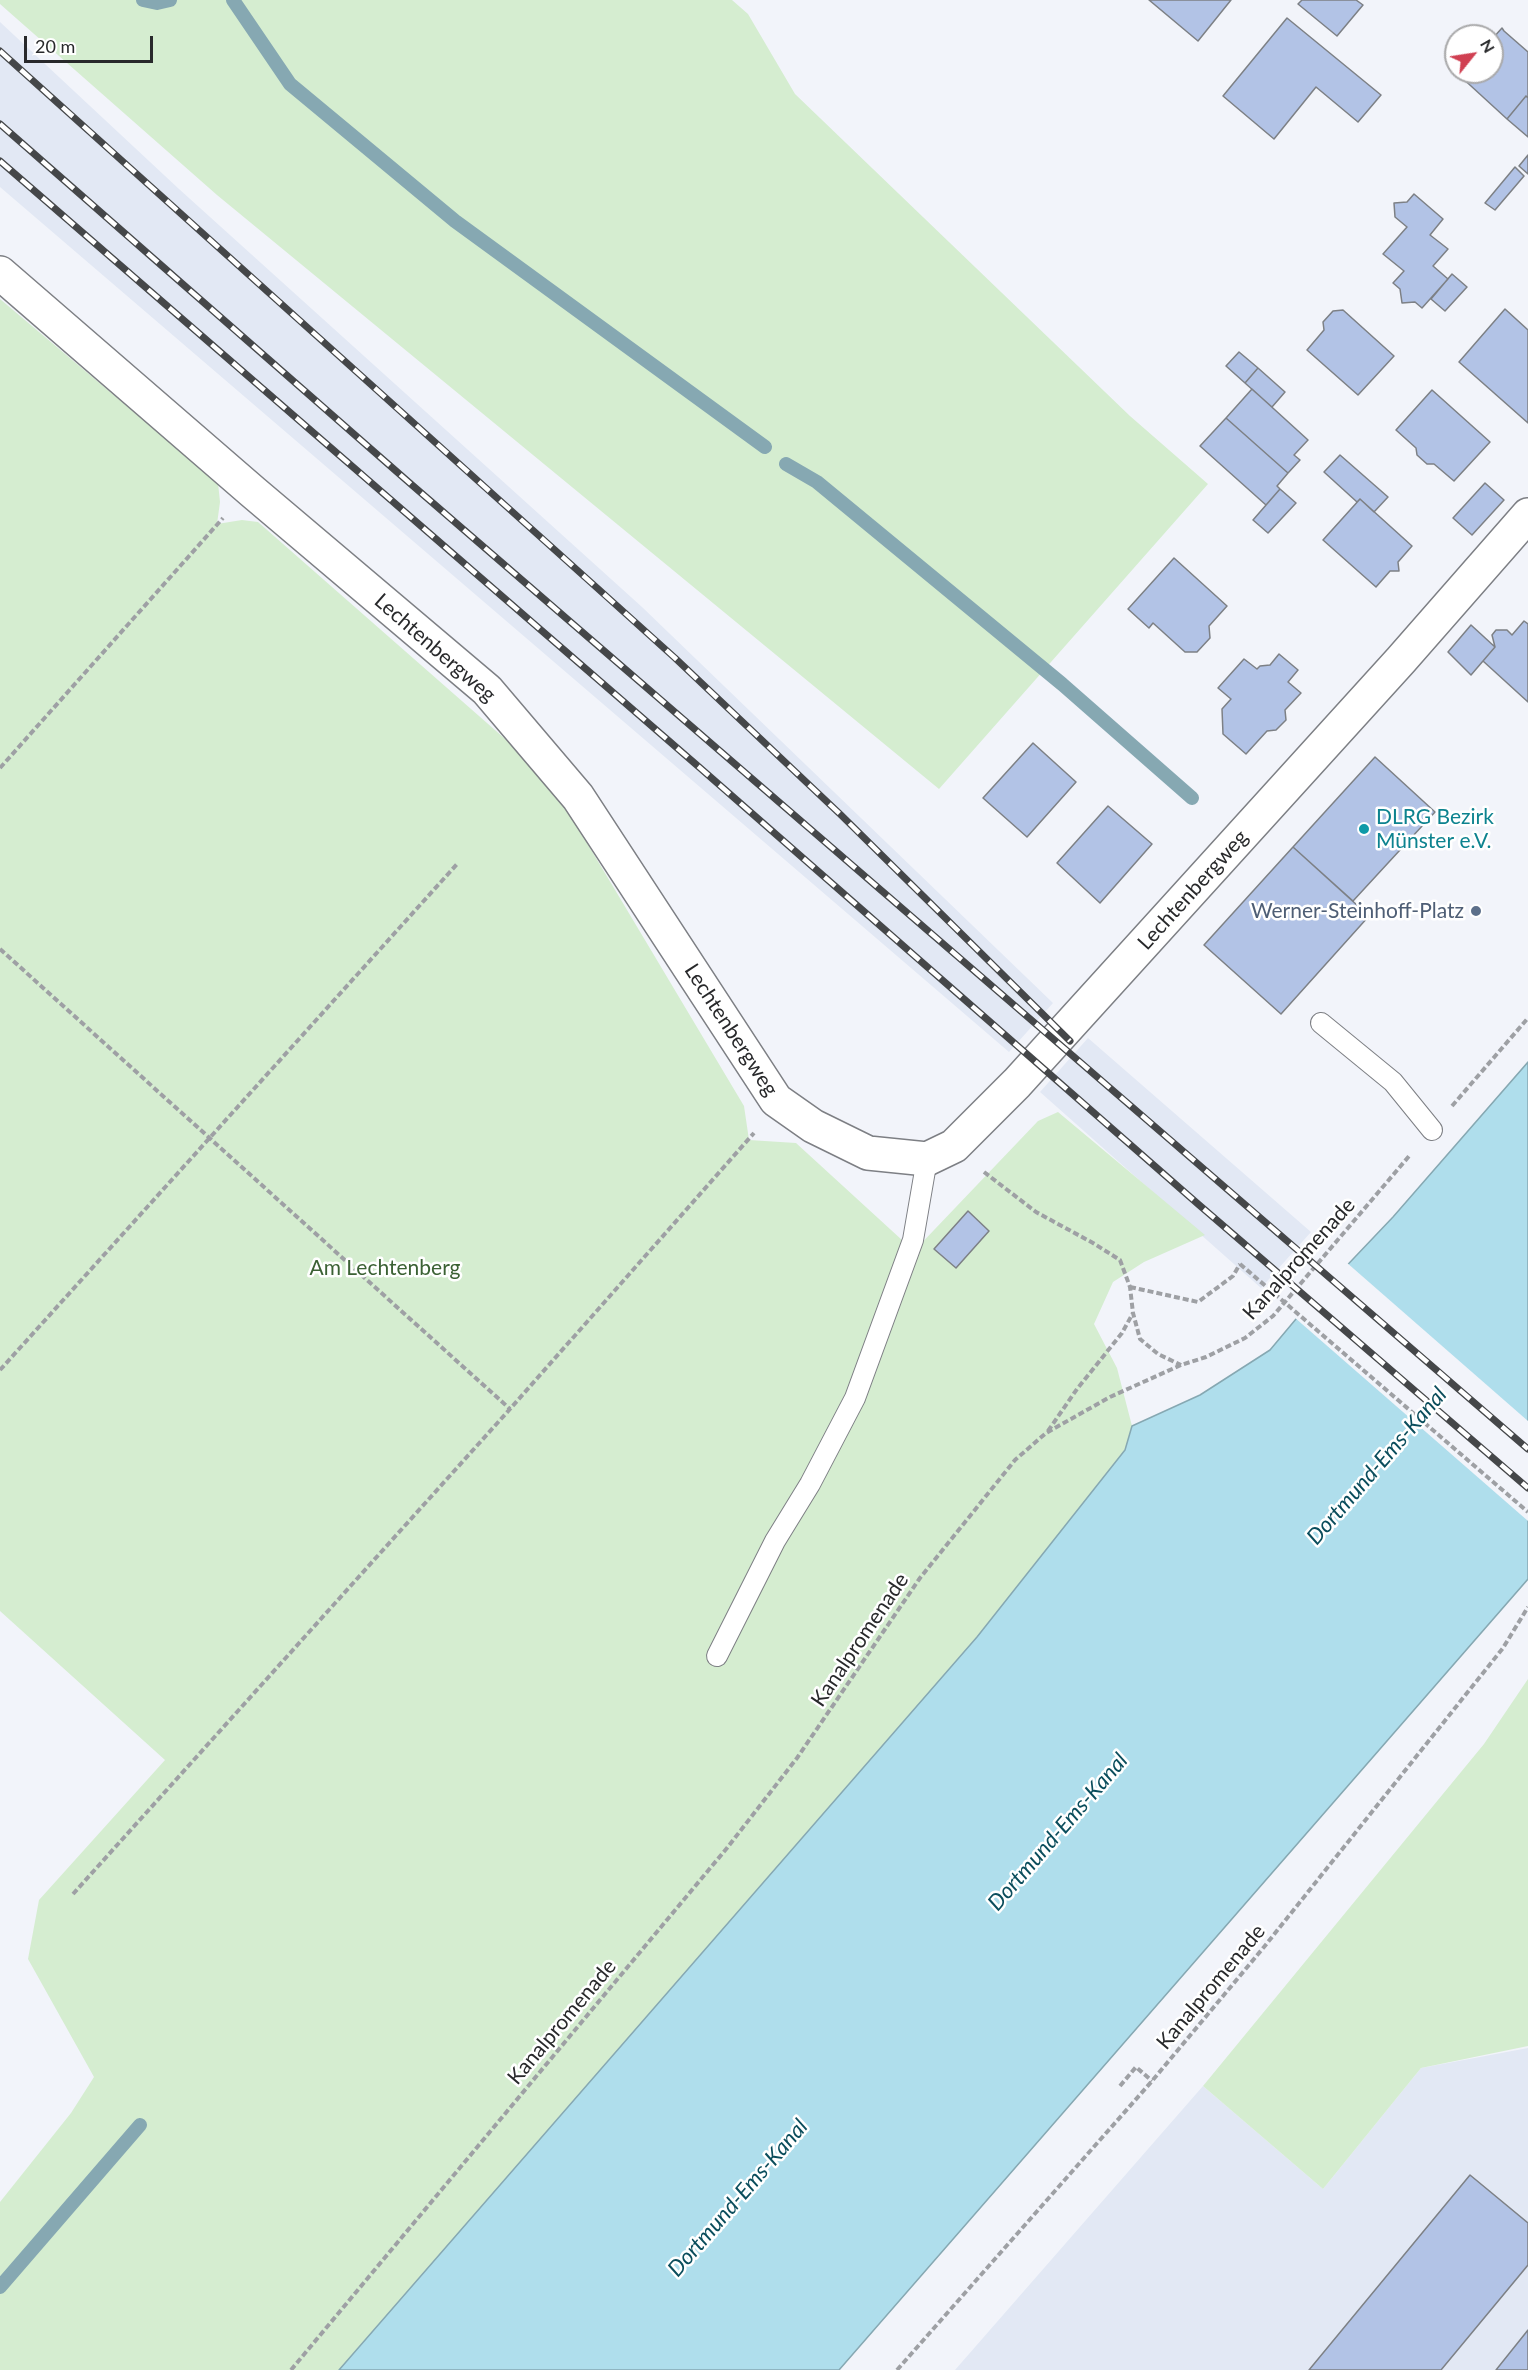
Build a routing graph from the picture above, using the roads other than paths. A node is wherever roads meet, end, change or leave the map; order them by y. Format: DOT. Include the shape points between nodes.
graph roads {
  1 [pos="0,273"];
  2 [pos="1528,515"];
  3 [pos="1321,1023"];
  4 [pos="1432,1130"];
  5 [pos="940,1153"];
  6 [pos="717,1656"];
  1 -- 5 [label="street, Lechtenbergweg" via="487,690 578,796 776,1100 813,1126 868,1153"];
  2 -- 5 [label="street, Lechtenbergweg" via="1017,1083"];
  3 -- 4 [label="lane" via="1393,1082"];
  5 -- 6 [label="lane" via="913,1240 855,1398 775,1541"];
}
